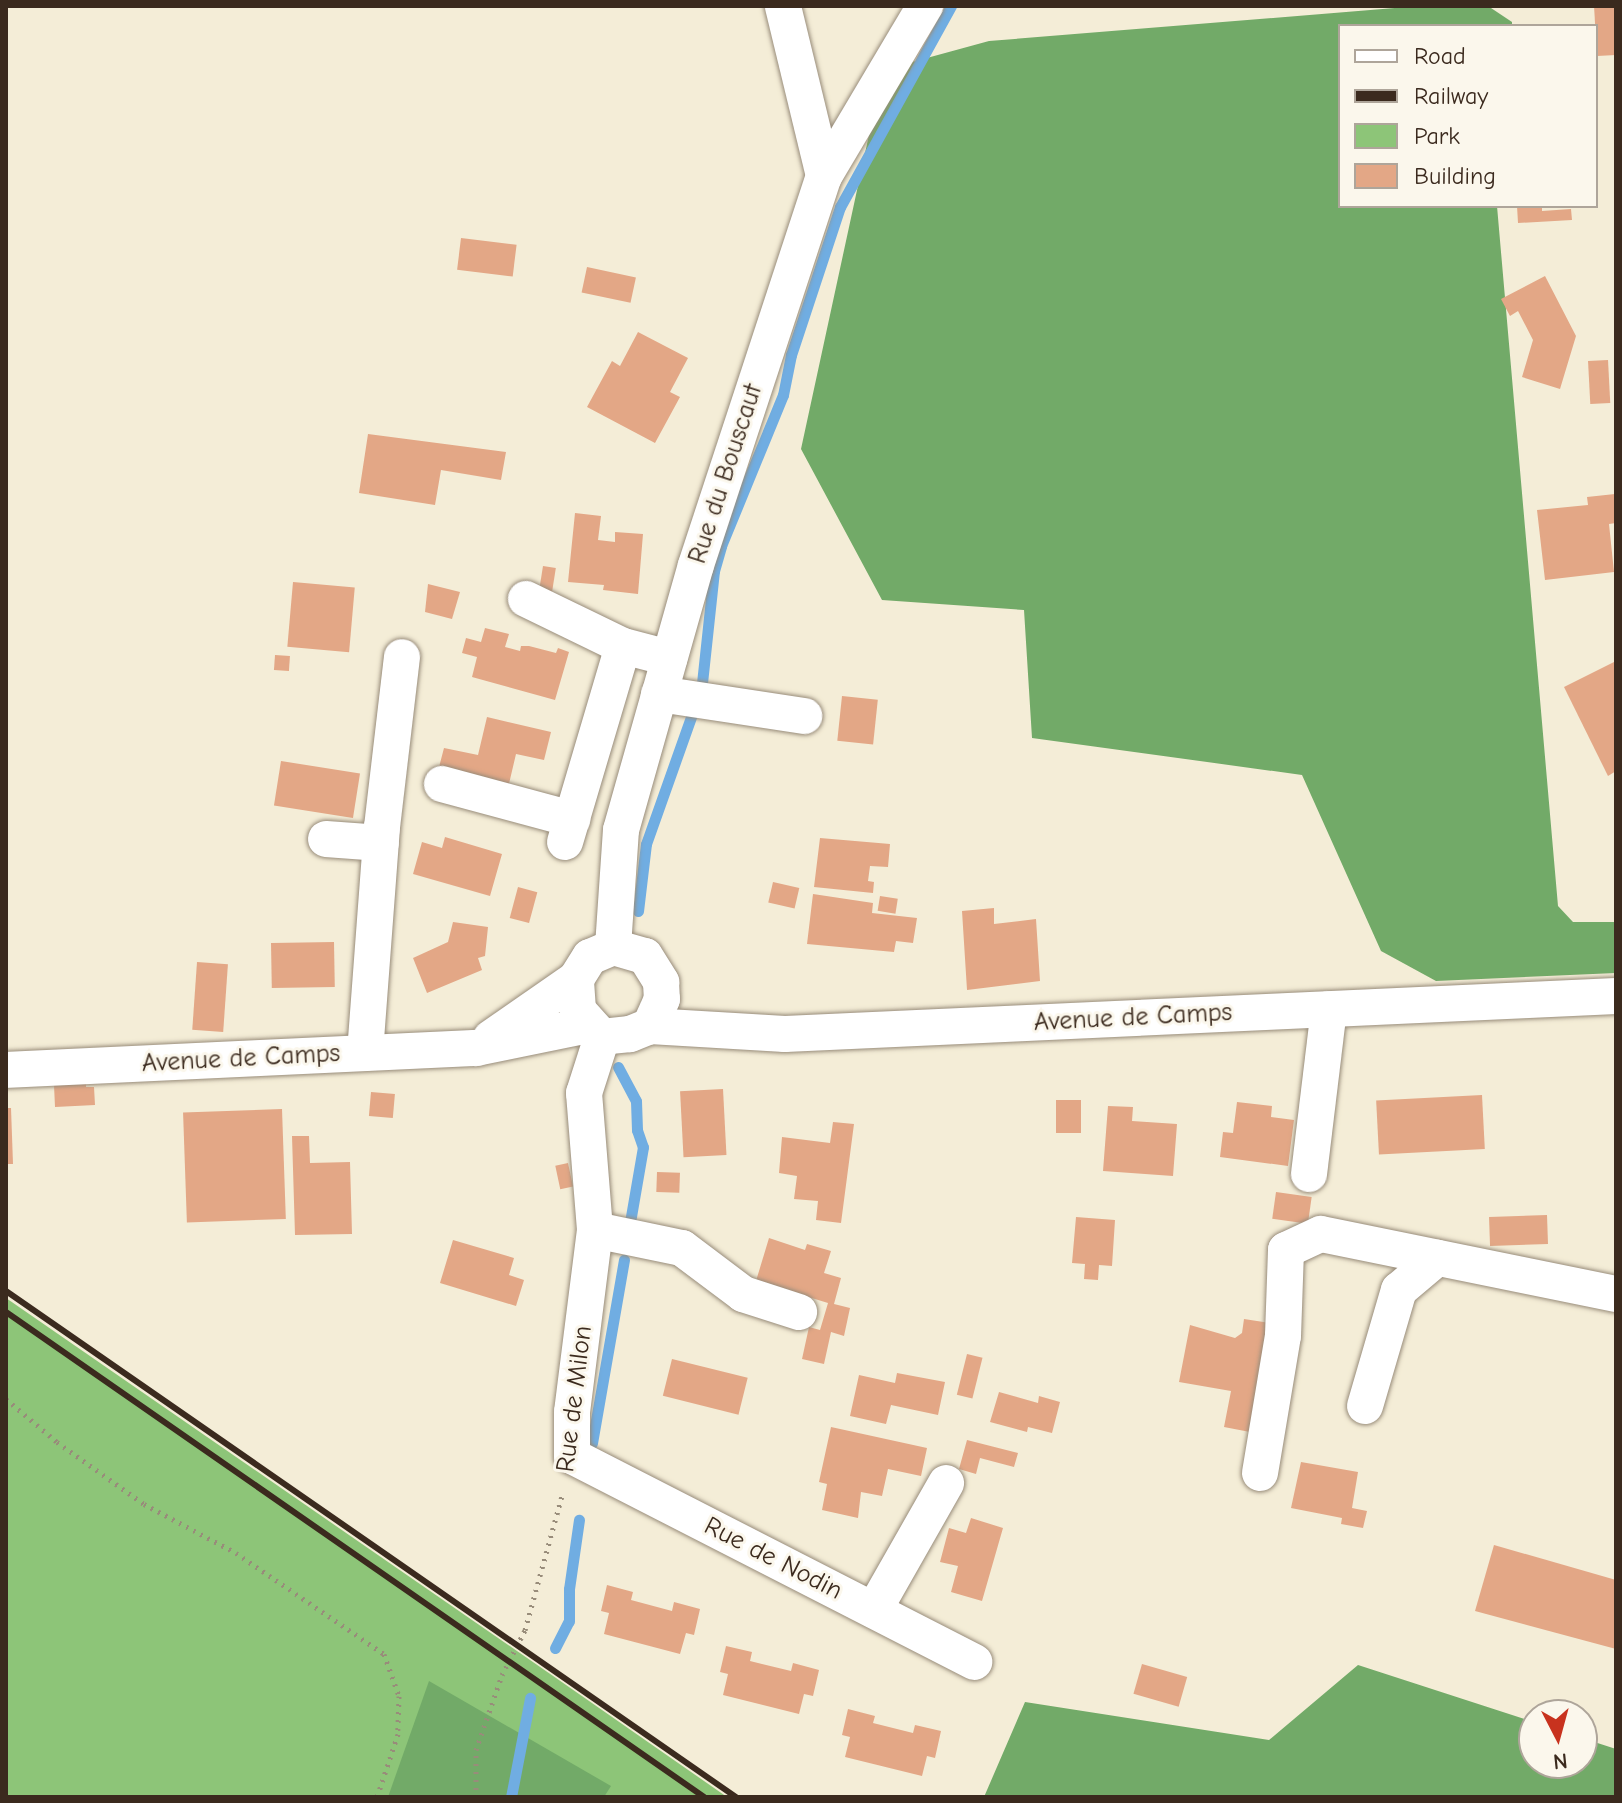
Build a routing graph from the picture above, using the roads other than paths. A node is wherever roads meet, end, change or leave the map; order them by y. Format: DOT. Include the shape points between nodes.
graph roads {
  1 [pos="783,6"];
  2 [pos="925,6"];
  3 [pos="824,176"];
  4 [pos="526,599"];
  5 [pos="623,646"];
  6 [pos="402,657"];
  7 [pos="669,658"];
  8 [pos="659,694"];
  9 [pos="804,716"];
  10 [pos="442,784"];
  11 [pos="326,839"];
  12 [pos="381,843"];
  13 [pos="613,947"];
  14 [pos="576,979"];
  15 [pos="1616,996"];
  16 [pos="1329,1009"];
  17 [pos="650,1026"];
  18 [pos="596,1031"];
  19 [pos="476,1048"];
  20 [pos="365,1053"];
  21 [pos="6,1070"];
  22 [pos="1309,1174"];
  23 [pos="595,1230"];
  24 [pos="1437,1258"];
  25 [pos="1616,1294"];
  26 [pos="799,1312"];
  27 [pos="1365,1406"];
  28 [pos="572,1456"];
  29 [pos="1260,1473"];
  30 [pos="946,1483"];
  31 [pos="874,1610"];
  32 [pos="974,1662"];
  1 -- 3 [label="street"];
  2 -- 3 [label="street, Rue du Bouscaut"];
  3 -- 7 [label="street, Rue du Bouscaut"];
  4 -- 5 [label="street"];
  5 -- 7 [label="street"];
  5 -- 10 [label="street" via="569,831"];
  6 -- 12 [label="street"];
  7 -- 8 [label="street, Rue du Bouscaut"];
  8 -- 9 [label="street"];
  8 -- 13 [label="street, Rue du Bouscaut" via="621,830"];
  11 -- 12 [label="street"];
  12 -- 20 [label="street"];
  13 -- 14 [label="street" via="590,957"];
  13 -- 17 [label="street" via="645,956 661,982 662,999"];
  14 -- 18 [label="street" via="578,1010"];
  14 -- 19 [label="street"];
  15 -- 16 [label="street, Avenue de Camps"];
  16 -- 17 [label="street, Avenue de Camps" via="785,1034"];
  16 -- 22 [label="street"];
  17 -- 18 [label="street" via="630,1034"];
  18 -- 19 [label="street, Avenue de Camps"];
  18 -- 23 [label="street, Rue de Milon" via="584,1093"];
  19 -- 20 [label="street, Avenue de Camps"];
  20 -- 21 [label="street, Avenue de Camps"];
  23 -- 26 [label="street" via="682,1248 743,1294"];
  23 -- 28 [label="street, Rue de Milon" via="572,1412"];
  24 -- 25 [label="street"];
  24 -- 27 [label="street" via="1399,1290"];
  24 -- 29 [label="street" via="1321,1234 1286,1250 1283,1336"];
  28 -- 31 [label="street, Rue de Nodin"];
  30 -- 31 [label="street"];
  31 -- 32 [label="street, Rue de Nodin"];
}
